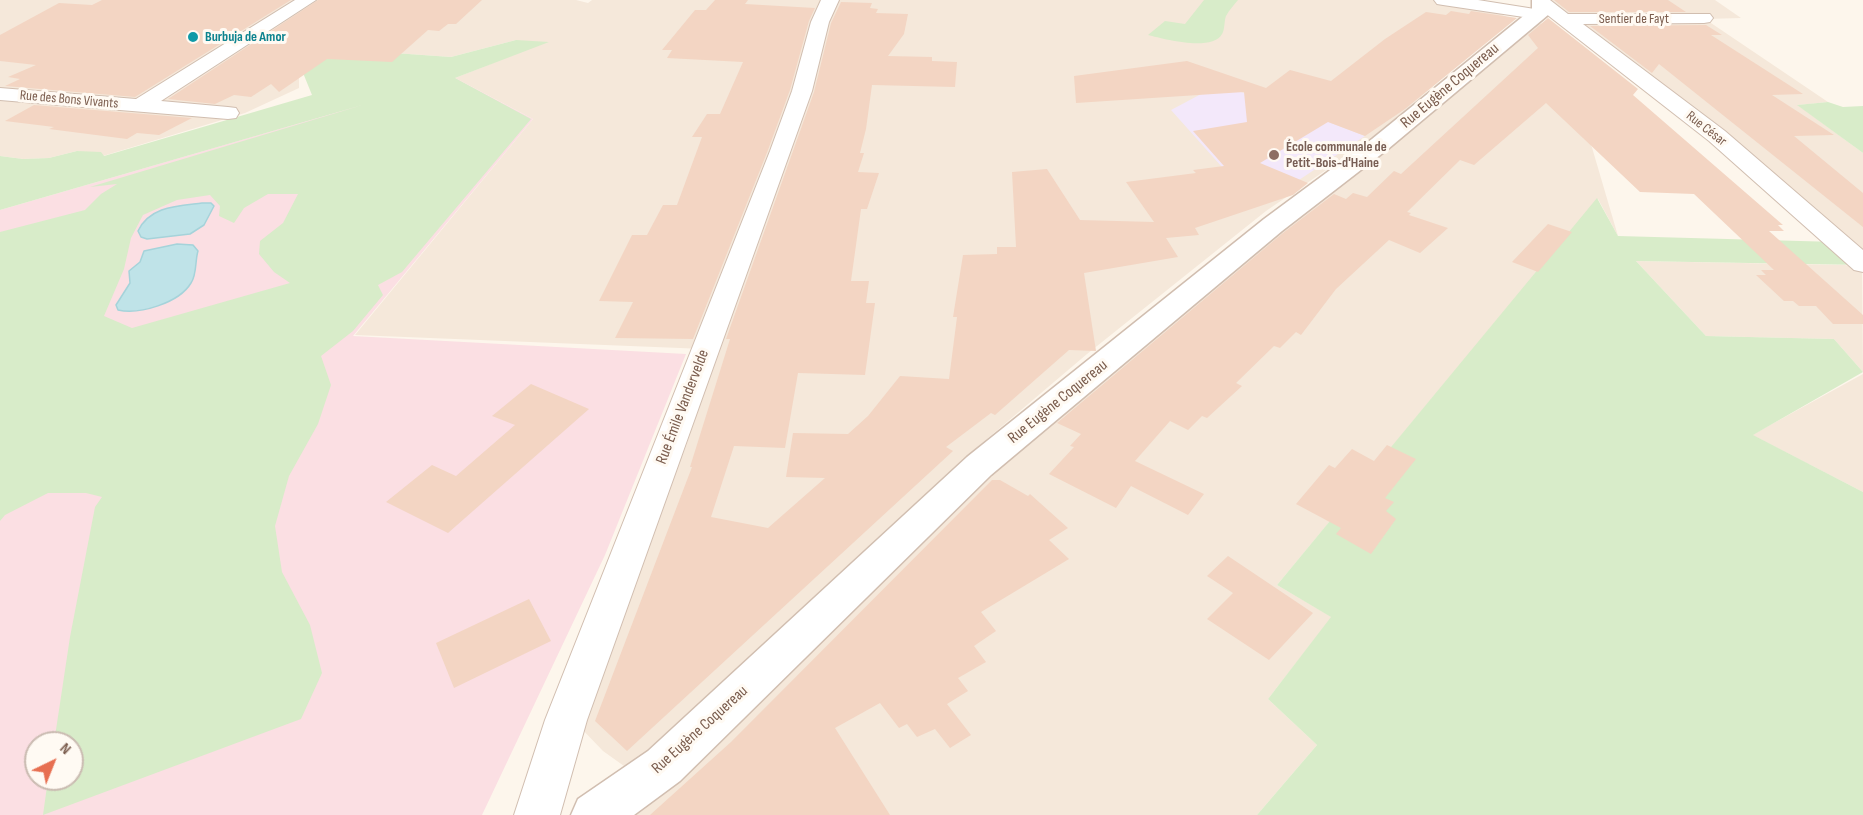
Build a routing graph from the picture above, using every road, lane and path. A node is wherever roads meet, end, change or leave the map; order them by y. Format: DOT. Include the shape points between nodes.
graph roads {
  1 [pos="307,0"];
  2 [pos="830,0"];
  3 [pos="1443,0"];
  4 [pos="1545,9"];
  5 [pos="1704,18"];
  6 [pos="0,94"];
  7 [pos="139,106"];
  8 [pos="228,112"];
  9 [pos="1863,264"];
  10 [pos="537,815"];
  11 [pos="595,815"];
  1 -- 7 [label="street"];
  2 -- 10 [label="street, Rue Émile Vandervelde" via="780,151 570,708"];
  3 -- 4 [label="street, Sentier de Fayt"];
  4 -- 5 [label="street, Sentier de Fayt"];
  4 -- 9 [label="street, Rue César" via="1717,136"];
  4 -- 11 [label="street, Rue Eugène Coquereau" via="979,466 664,766"];
  6 -- 7 [label="street, Rue des Bons Vivants"];
  7 -- 8 [label="street, Rue des Bons Vivants"];
}
